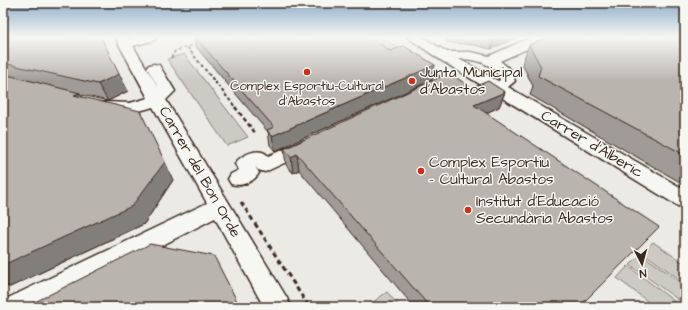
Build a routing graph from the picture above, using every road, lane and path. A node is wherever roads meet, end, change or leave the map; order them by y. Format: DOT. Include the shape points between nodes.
graph roads {
  1 [pos="129,51"];
  2 [pos="175,51"];
  3 [pos="191,51"];
  4 [pos="437,51"];
  5 [pos="510,51"];
  6 [pos="444,56"];
  7 [pos="171,58"];
  8 [pos="489,61"];
  9 [pos="154,68"];
  10 [pos="468,70"];
  11 [pos="428,72"];
  12 [pos="448,80"];
  13 [pos="498,88"];
  14 [pos="157,99"];
  15 [pos="93,104"];
  16 [pos="256,134"];
  17 [pos="317,142"];
  18 [pos="244,176"];
  19 [pos="685,200"];
  20 [pos="220,206"];
  21 [pos="40,301"];
  22 [pos="17,307"];
  23 [pos="278,307"];
  1 -- 14 [label="street, Carrer del Bon Orde"];
  2 -- 7 [label="path"];
  3 -- 16 [label="path"];
  4 -- 6 [label="street, Carrer d'Alberic"];
  5 -- 8 [label="street"];
  6 -- 8 [label="street" via="468,54"];
  6 -- 10 [label="street, Carrer d'Alberic"];
  8 -- 13 [label="street" via="508,75 508,81"];
  9 -- 14 [label="street" via="168,91"];
  10 -- 12 [label="street"];
  10 -- 13 [label="street, Carrer d'Alberic"];
  11 -- 12 [label="path"];
  13 -- 19 [label="street, Carrer d'Alberic"];
  14 -- 15 [label="street" via="132,109 108,108"];
  14 -- 20 [label="street, Carrer del Bon Orde"];
  17 -- 18 [label="street" via="265,165 259,157 244,164"];
  20 -- 21 [label="street"];
  20 -- 23 [label="street, Carrer del Bon Orde"];
  21 -- 22 [label="street"];
}
